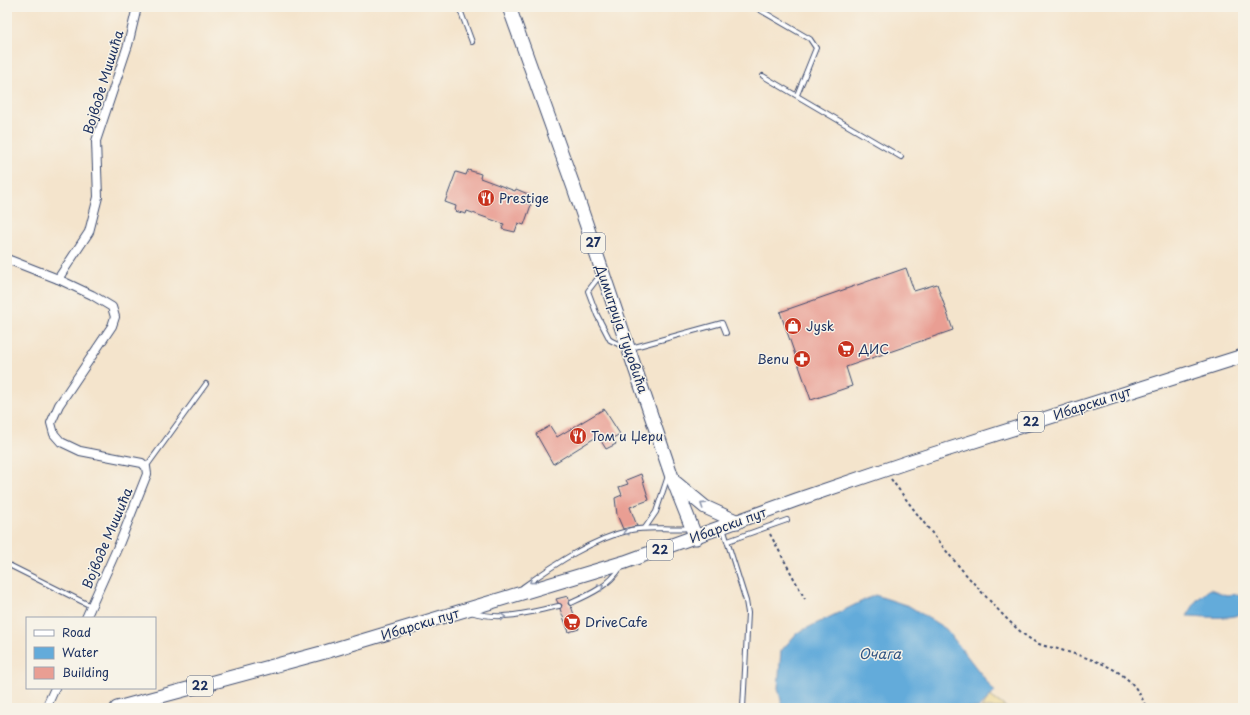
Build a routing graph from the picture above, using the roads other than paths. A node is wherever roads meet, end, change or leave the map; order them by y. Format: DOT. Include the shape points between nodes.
graph roads {
  1 [pos="137,7"];
  2 [pos="459,7"];
  3 [pos="510,7"];
  4 [pos="755,7"];
  5 [pos="472,42"];
  6 [pos="763,76"];
  7 [pos="797,95"];
  8 [pos="901,156"];
  9 [pos="7,259"];
  10 [pos="603,272"];
  11 [pos="58,279"];
  12 [pos="726,333"];
  13 [pos="629,349"];
  14 [pos="1243,356"];
  15 [pos="206,384"];
  16 [pos="146,467"];
  17 [pos="672,475"];
  18 [pos="788,520"];
  19 [pos="738,522"];
  20 [pos="645,528"];
  21 [pos="723,528"];
  22 [pos="694,533"];
  23 [pos="728,541"];
  24 [pos="625,562"];
  25 [pos="7,564"];
  26 [pos="512,596"];
  27 [pos="570,603"];
  28 [pos="91,606"];
  29 [pos="559,606"];
  30 [pos="465,610"];
  31 [pos="86,617"];
  32 [pos="55,689"];
  33 [pos="46,708"];
  34 [pos="117,708"];
  35 [pos="742,708"];
  1 -- 11 [label="street, Војводе Мишића" via="128,45 96,141 98,197 89,232"];
  2 -- 5 [label="lane"];
  3 -- 10 [label="main road, Димитрија Туцовића / 27"];
  4 -- 7 [label="lane" via="810,39 816,48"];
  6 -- 7 [label="lane"];
  7 -- 8 [label="lane"];
  9 -- 11 [label="street"];
  10 -- 13 [label="main road, Димитрија Туцовића / 27"];
  10 -- 13 [label="lane" via="588,291 596,315 610,340"];
  11 -- 16 [label="street" via="112,307 114,317 112,326 58,405 51,423 54,434 61,442 80,451 142,462"];
  12 -- 13 [label="lane" via="722,323"];
  13 -- 17 [label="main road, Димитрија Туцовића / 27"];
  14 -- 19 [label="main road, Ибарски пут / 22" via="884,470"];
  15 -- 16 [label="lane, Војводе Мишића"];
  16 -- 28 [label="street, Војводе Мишића" via="147,474"];
  19 -- 17 [label="main road, one-way" via="705,507"];
  17 -- 20 [label="lane" via="659,505"];
  17 -- 22 [label="main road, Димитрија Туцовића / 27"];
  18 -- 23 [label="lane"];
  19 -- 21 [label="main road, Ибарски пут / 22"];
  20 -- 22 [label="lane"];
  20 -- 26 [label="lane, one-way" via="600,541 554,566"];
  21 -- 22 [label="main road, Ибарски пут / 22"];
  21 -- 23 [label="lane"];
  22 -- 24 [label="main road, Ибарски пут / 22"];
  23 -- 35 [label="lane" via="748,613"];
  24 -- 26 [label="main road, Ибарски пут / 22"];
  27 -- 24 [label="lane, one-way" via="605,586"];
  25 -- 28 [label="lane"];
  26 -- 30 [label="main road, Ибарски пут / 22"];
  28 -- 31 [label="street, Војводе Мишића"];
  30 -- 29 [label="lane, one-way" via="505,618"];
  30 -- 34 [label="main road, Ибарски пут / 22" via="325,652"];
  32 -- 33 [label="street"];
}
